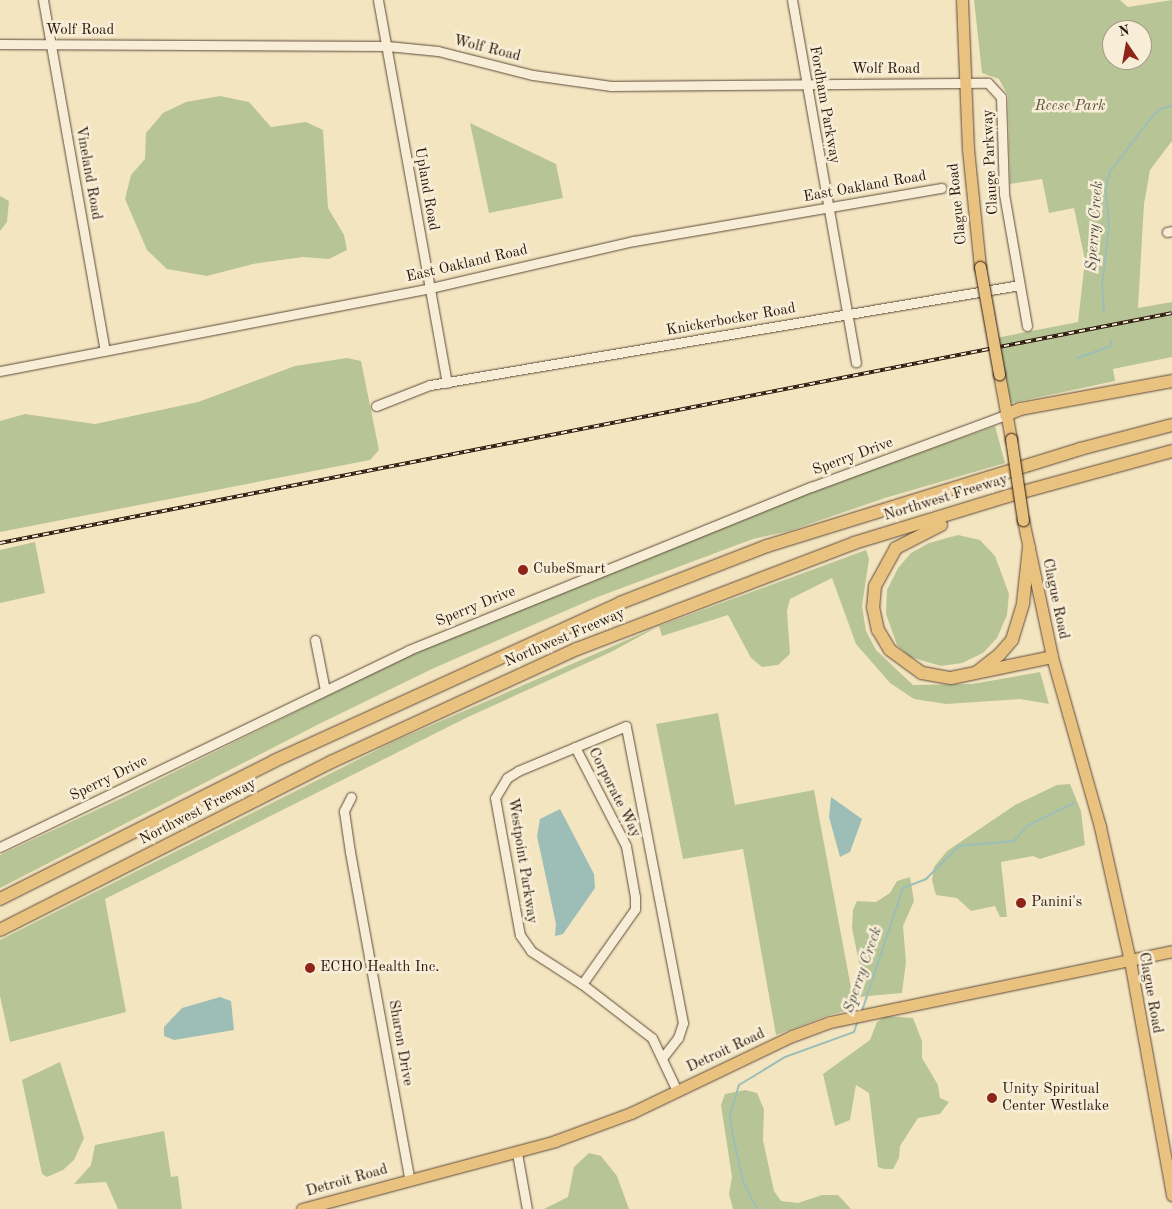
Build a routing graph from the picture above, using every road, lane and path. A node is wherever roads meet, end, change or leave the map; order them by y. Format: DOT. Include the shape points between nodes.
graph roads {
  1 [pos="43,0"];
  2 [pos="378,0"];
  3 [pos="792,0"];
  4 [pos="962,0"];
  5 [pos="0,44"];
  6 [pos="53,45"];
  7 [pos="386,46"];
  8 [pos="966,84"];
  9 [pos="807,85"];
  10 [pos="941,188"];
  11 [pos="828,208"];
  12 [pos="1020,285"];
  13 [pos="430,288"];
  14 [pos="848,315"];
  15 [pos="1027,326"];
  16 [pos="105,351"];
  17 [pos="856,362"];
  18 [pos="0,372"];
  19 [pos="1172,381"];
  20 [pos="447,383"];
  21 [pos="376,406"];
  22 [pos="1006,415"];
  23 [pos="1172,425"];
  24 [pos="1172,451"];
  25 [pos="1000,498"];
  26 [pos="1029,547"];
  27 [pos="315,640"];
  28 [pos="1052,657"];
  29 [pos="968,677"];
  30 [pos="325,690"];
  31 [pos="575,747"];
  32 [pos="351,797"];
  33 [pos="0,847"];
  34 [pos="0,899"];
  35 [pos="0,930"];
  36 [pos="1172,950"];
  37 [pos="1130,961"];
  38 [pos="582,984"];
  39 [pos="663,1058"];
  40 [pos="677,1091"];
  41 [pos="517,1153"];
  42 [pos="409,1178"];
  43 [pos="1172,1194"];
  44 [pos="302,1209"];
  45 [pos="527,1209"];
  1 -- 6 [label="street, Vineland Road"];
  2 -- 7 [label="street, Upland Road"];
  3 -- 9 [label="street, Fordham Parkway"];
  4 -- 8 [label="main road, Clague Road"];
  5 -- 6 [label="street, Wolf Road"];
  6 -- 7 [label="street, Wolf Road"];
  6 -- 16 [label="street, Vineland Road"];
  7 -- 9 [label="street, Wolf Road" via="456,54 533,75 584,84"];
  7 -- 13 [label="street, Upland Road"];
  8 -- 9 [label="street, Wolf Road"];
  8 -- 12 [label="street, Clauge Parkway" via="988,82 1001,97 1004,194"];
  8 -- 22 [label="main road, Clague Road, bridge" via="969,166 980,267"];
  9 -- 11 [label="street, Fordham Parkway"];
  10 -- 11 [label="street, East Oakland Road"];
  11 -- 13 [label="street, East Oakland Road" via="634,241"];
  11 -- 14 [label="street, Fordham Parkway"];
  12 -- 14 [label="street, Knickerbocker Road"];
  12 -- 15 [label="street, Clauge Parkway"];
  13 -- 16 [label="street, East Oakland Road"];
  13 -- 20 [label="street, Upland Road"];
  14 -- 17 [label="street, Fordham Parkway"];
  14 -- 20 [label="street, Knickerbocker Road"];
  16 -- 18 [label="street, East Oakland Road"];
  19 -- 22 [label="highway" via="1020,409"];
  20 -- 21 [label="street, Knickerbocker Road" via="430,384"];
  22 -- 26 [label="main road, Clague Road, bridge"];
  22 -- 30 [label="street, Sperry Drive" via="811,487 462,627"];
  23 -- 34 [label="highway, Northwest Freeway" via="1080,449 768,546 620,603 274,761"];
  24 -- 25 [label="highway, Northwest Freeway"];
  25 -- 29 [label="highway" via="968,515 926,530 896,548 875,586 872,608 878,630 890,650 922,673"];
  25 -- 35 [label="highway, Northwest Freeway" via="854,543 577,649 331,762"];
  26 -- 28 [label="main road, Clague Road"];
  26 -- 29 [label="highway" via="1023,603 1012,640 988,666"];
  27 -- 30 [label="street"];
  28 -- 29 [label="highway"];
  28 -- 37 [label="main road, Clague Road" via="1100,828"];
  30 -- 33 [label="street, Sperry Drive"];
  31 -- 38 [label="street, Corporate Way" via="626,846 635,897 635,909"];
  31 -- 38 [label="street, Westpoint Parkway" via="507,778 495,798 520,935 531,951"];
  31 -- 39 [label="street, Westpoint Parkway" via="626,726 683,1024 678,1038"];
  32 -- 42 [label="street, Sharon Drive" via="344,811 350,852"];
  36 -- 37 [label="main road, Detroit Road"];
  37 -- 40 [label="main road, Detroit Road" via="851,1017 792,1036"];
  37 -- 43 [label="main road, Clague Road"];
  38 -- 39 [label="street, Westpoint Parkway" via="652,1038"];
  39 -- 40 [label="street, Westpoint Parkway"];
  40 -- 41 [label="main road, Detroit Road" via="631,1113"];
  41 -- 42 [label="main road, Detroit Road"];
  41 -- 45 [label="street"];
  42 -- 44 [label="main road, Detroit Road"];
}
